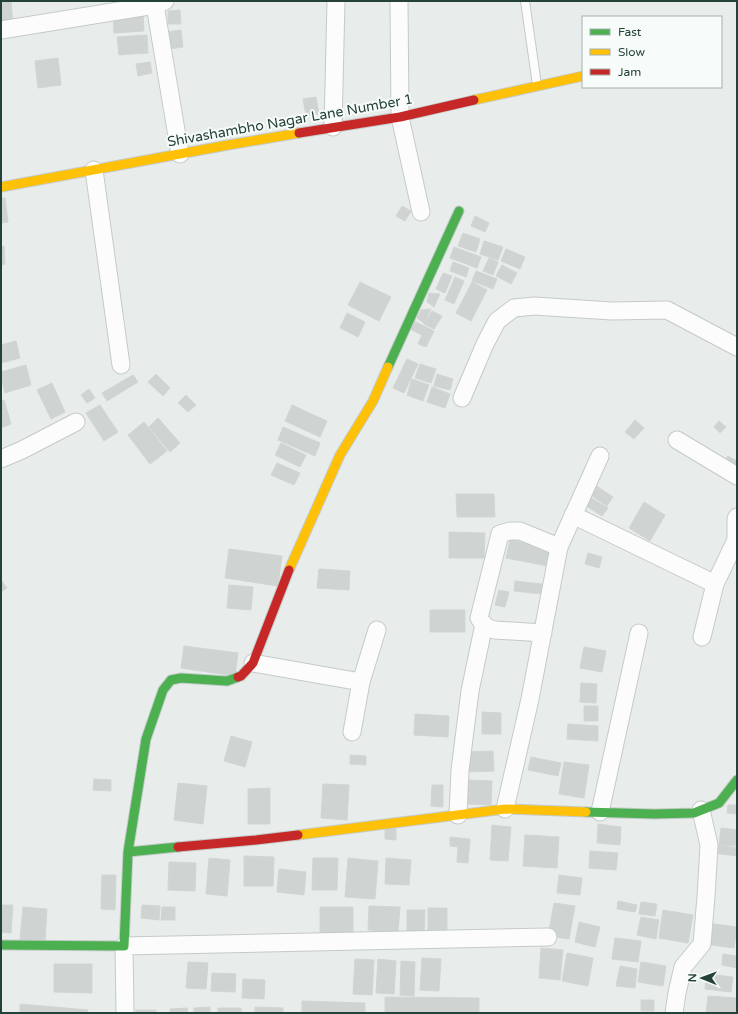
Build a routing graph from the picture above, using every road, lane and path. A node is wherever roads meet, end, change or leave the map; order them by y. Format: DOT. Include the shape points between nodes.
graph roads {
  1 [pos="336,1"];
  2 [pos="399,1"];
  3 [pos="525,1"];
  4 [pos="160,3"];
  5 [pos="1,30"];
  6 [pos="582,76"];
  7 [pos="538,86"];
  8 [pos="400,117"];
  9 [pos="333,127"];
  10 [pos="180,154"];
  11 [pos="94,170"];
  12 [pos="1,187"];
  13 [pos="459,211"];
  14 [pos="421,212"];
  15 [pos="737,347"];
  16 [pos="120,365"];
  17 [pos="462,398"];
  18 [pos="76,422"];
  19 [pos="677,440"];
  20 [pos="600,456"];
  21 [pos="1,459"];
  22 [pos="737,476"];
  23 [pos="573,515"];
  24 [pos="737,517"];
  25 [pos="737,541"];
  26 [pos="559,547"];
  27 [pos="715,584"];
  28 [pos="484,624"];
  29 [pos="377,630"];
  30 [pos="543,633"];
  31 [pos="638,633"];
  32 [pos="702,637"];
  33 [pos="253,662"];
  34 [pos="361,682"];
  35 [pos="352,732"];
  36 [pos="737,780"];
  37 [pos="506,809"];
  38 [pos="701,810"];
  39 [pos="600,812"];
  40 [pos="458,815"];
  41 [pos="128,852"];
  42 [pos="548,937"];
  43 [pos="1,945"];
  44 [pos="124,946"];
  45 [pos="125,1013"];
  46 [pos="674,1013"];
  1 -- 9 [label="street"];
  2 -- 8 [label="street"];
  3 -- 7 [label="lane"];
  4 -- 5 [label="street"];
  4 -- 10 [label="street"];
  6 -- 7 [label="street, Shivashambho Nagar Lane Number 1"];
  7 -- 8 [label="street, Shivashambho Nagar Lane Number 1"];
  8 -- 9 [label="street, Shivashambho Nagar Lane Number 1"];
  8 -- 14 [label="street"];
  9 -- 10 [label="street, Shivashambho Nagar Lane Number 1"];
  10 -- 11 [label="street, Shivashambho Nagar Lane Number 1"];
  11 -- 12 [label="street, Shivashambho Nagar Lane Number 1"];
  11 -- 16 [label="street"];
  13 -- 33 [label="street" via="374,401 340,455 286,576"];
  15 -- 17 [label="street" via="667,310 612,311 534,306 514,308 498,321 485,344"];
  18 -- 21 [label="street"];
  19 -- 22 [label="street"];
  20 -- 23 [label="street"];
  23 -- 26 [label="street"];
  23 -- 27 [label="street"];
  24 -- 25 [label="street"];
  25 -- 27 [label="street"];
  26 -- 28 [label="street" via="520,531 500,534 479,618"];
  26 -- 30 [label="street"];
  27 -- 32 [label="street"];
  28 -- 30 [label="street" via="486,628 495,630"];
  28 -- 40 [label="street" via="469,699 460,770"];
  29 -- 34 [label="street"];
  30 -- 37 [label="street"];
  31 -- 39 [label="street"];
  33 -- 34 [label="street"];
  33 -- 41 [label="street" via="241,676 227,682 182,678 171,680 162,690 146,739"];
  34 -- 35 [label="street"];
  36 -- 38 [label="street" via="719,804"];
  37 -- 39 [label="street"];
  37 -- 40 [label="street"];
  38 -- 39 [label="street" via="694,813 654,814"];
  38 -- 46 [label="street" via="709,845 702,944 683,967"];
  40 -- 41 [label="street" via="256,840"];
  41 -- 44 [label="street"];
  42 -- 44 [label="street"];
  43 -- 44 [label="street"];
  44 -- 45 [label="street"];
}
